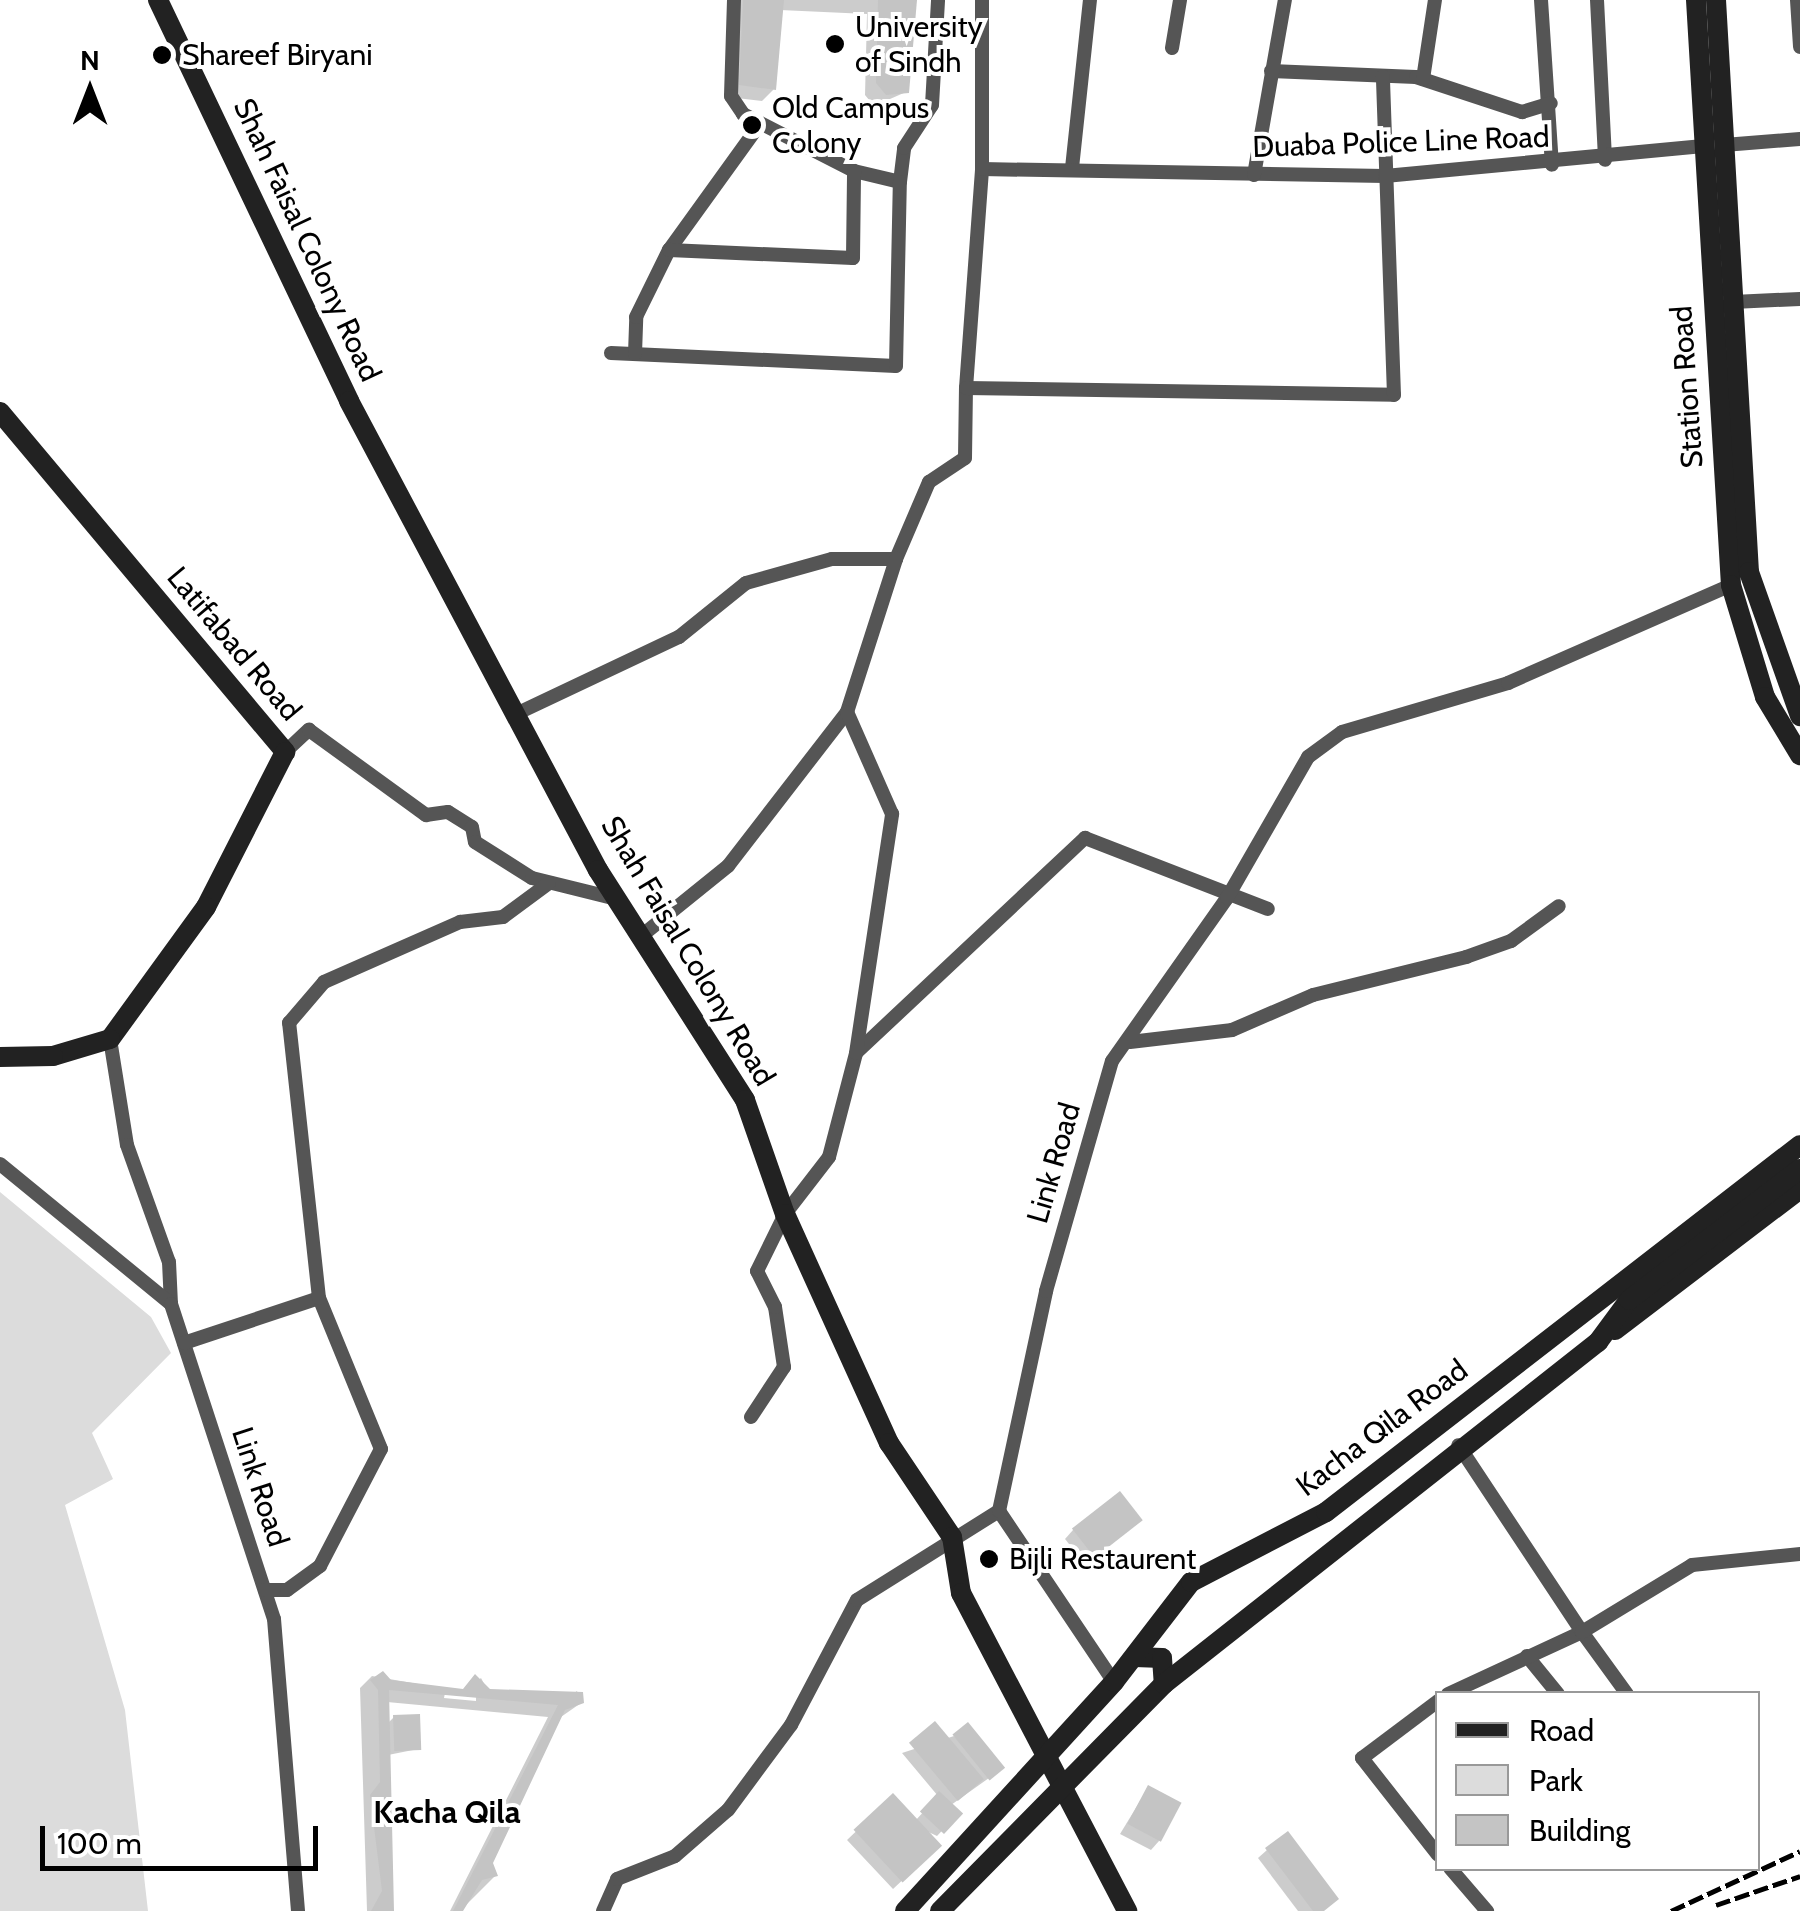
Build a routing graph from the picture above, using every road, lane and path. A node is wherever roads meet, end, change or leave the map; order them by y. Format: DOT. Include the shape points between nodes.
graph roads {
  1 [pos="158,0"];
  2 [pos="734,0"];
  3 [pos="938,0"];
  4 [pos="982,0"];
  5 [pos="1090,0"];
  6 [pos="1180,0"];
  7 [pos="1285,0"];
  8 [pos="1435,0"];
  9 [pos="1541,0"];
  10 [pos="1597,0"];
  11 [pos="1696,0"];
  12 [pos="1716,0"];
  13 [pos="1796,0"];
  14 [pos="1800,47"];
  15 [pos="1172,48"];
  16 [pos="1271,71"];
  17 [pos="1383,76"];
  18 [pos="1422,79"];
  19 [pos="1551,104"];
  20 [pos="760,124"];
  21 [pos="1800,139"];
  22 [pos="1724,145"];
  23 [pos="1701,146"];
  24 [pos="1605,160"];
  25 [pos="1552,165"];
  26 [pos="1072,168"];
  27 [pos="982,169"];
  28 [pos="854,171"];
  29 [pos="1254,175"];
  30 [pos="1385,176"];
  31 [pos="900,182"];
  32 [pos="670,250"];
  33 [pos="1800,299"];
  34 [pos="1733,302"];
  35 [pos="611,353"];
  36 [pos="635,354"];
  37 [pos="966,388"];
  38 [pos="0,412"];
  39 [pos="896,559"];
  40 [pos="1731,584"];
  41 [pos="847,712"];
  42 [pos="518,713"];
  43 [pos="1800,716"];
  44 [pos="285,752"];
  45 [pos="1800,755"];
  46 [pos="549,884"];
  47 [pos="1228,898"];
  48 [pos="617,899"];
  49 [pos="1560,906"];
  50 [pos="1268,909"];
  51 [pos="645,934"];
  52 [pos="110,1040"];
  53 [pos="1130,1042"];
  54 [pos="856,1053"];
  55 [pos="0,1058"];
  56 [pos="1800,1145"];
  57 [pos="0,1164"];
  58 [pos="1800,1169"];
  59 [pos="1800,1189"];
  60 [pos="785,1214"];
  61 [pos="318,1298"];
  62 [pos="1629,1300"];
  63 [pos="171,1304"];
  64 [pos="1572,1320"];
  65 [pos="1598,1342"];
  66 [pos="184,1343"];
  67 [pos="751,1417"];
  68 [pos="1458,1445"];
  69 [pos="999,1511"];
  70 [pos="952,1536"];
  71 [pos="1800,1554"];
  72 [pos="265,1590"];
  73 [pos="1582,1632"];
  74 [pos="1527,1656"];
  75 [pos="1135,1657"];
  76 [pos="1471,1680"];
  77 [pos="1114,1682"];
  78 [pos="1164,1684"];
  79 [pos="1453,1691"];
  80 [pos="1479,1691"];
  81 [pos="1556,1691"];
  82 [pos="1625,1691"];
  83 [pos="1435,1703"];
  84 [pos="1046,1756"];
  85 [pos="1060,1780"];
  86 [pos="1435,1851"];
  87 [pos="1453,1871"];
  88 [pos="298,1911"];
  89 [pos="604,1911"];
  90 [pos="905,1911"];
  91 [pos="940,1911"];
  92 [pos="1128,1911"];
  93 [pos="1487,1911"];
  1 -- 42 [label="street, Shah Faisal Colony Road" via="349,401"];
  2 -- 20 [label="street" via="731,96"];
  3 -- 31 [label="street" via="932,105 904,148"];
  4 -- 27 [label="street"];
  5 -- 26 [label="street"];
  6 -- 15 [label="street"];
  7 -- 16 [label="street"];
  8 -- 18 [label="street"];
  9 -- 19 [label="street"];
  10 -- 24 [label="street"];
  11 -- 23 [label="street, Station Road"];
  12 -- 22 [label="street, Station Road"];
  13 -- 14 [label="street"];
  16 -- 17 [label="street"];
  16 -- 29 [label="street"];
  17 -- 18 [label="street"];
  17 -- 30 [label="street"];
  18 -- 19 [label="street" via="1511,110"];
  19 -- 25 [label="street"];
  20 -- 28 [label="street"];
  20 -- 32 [label="street"];
  21 -- 22 [label="street"];
  22 -- 34 [label="street, Station Road"];
  23 -- 24 [label="street, Duaba Police Line Road"];
  23 -- 40 [label="street, Station Road"];
  24 -- 25 [label="street, Duaba Police Line Road"];
  25 -- 30 [label="street, Duaba Police Line Road"];
  26 -- 27 [label="street, Duaba Police Line Road"];
  26 -- 29 [label="street, Duaba Police Line Road"];
  27 -- 37 [label="street"];
  28 -- 31 [label="street"];
  28 -- 32 [label="street" via="853,258"];
  29 -- 30 [label="street, Duaba Police Line Road"];
  30 -- 37 [label="street" via="1394,395"];
  31 -- 36 [label="street" via="896,366"];
  32 -- 36 [label="street" via="636,317"];
  33 -- 34 [label="street"];
  34 -- 43 [label="street, Station Road" via="1749,572"];
  35 -- 36 [label="street"];
  37 -- 39 [label="street" via="964,458 929,482"];
  38 -- 44 [label="street, Latifabad Road"];
  39 -- 41 [label="street"];
  39 -- 42 [label="street" via="832,559 746,583 679,636"];
  40 -- 45 [label="street, Station Road" via="1765,697"];
  40 -- 47 [label="street, Link Road" via="1508,682 1342,732 1308,758"];
  41 -- 51 [label="street" via="728,866"];
  41 -- 54 [label="street" via="892,814"];
  42 -- 48 [label="street, Shah Faisal Colony Road"];
  44 -- 46 [label="street" via="308,730 426,815 448,812 472,827 475,842"];
  44 -- 52 [label="street, Latifabad Road" via="206,906"];
  46 -- 48 [label="street"];
  46 -- 61 [label="street" via="502,917 460,922 324,982 289,1024"];
  47 -- 50 [label="street"];
  47 -- 53 [label="street, Link Road"];
  47 -- 54 [label="street" via="1085,838"];
  48 -- 51 [label="street, Shah Faisal Colony Road"];
  49 -- 53 [label="street" via="1511,942 1313,995 1232,1030"];
  51 -- 60 [label="street, Shah Faisal Colony Road" via="745,1100"];
  52 -- 55 [label="street" via="54,1056"];
  52 -- 63 [label="street, Link Road" via="126,1146 168,1262"];
  53 -- 69 [label="street, Link Road" via="1112,1061 1046,1291"];
  54 -- 60 [label="street" via="829,1158"];
  56 -- 64 [label="street, Kacha Qila Road"];
  57 -- 63 [label="street"];
  58 -- 62 [label="street"];
  59 -- 65 [label="street"];
  60 -- 67 [label="street" via="757,1271 775,1307 784,1367"];
  60 -- 70 [label="street, Shah Faisal Colony Road" via="890,1444"];
  61 -- 66 [label="street"];
  61 -- 72 [label="street" via="381,1449 320,1566 287,1590"];
  62 -- 64 [label="street"];
  62 -- 65 [label="street"];
  63 -- 66 [label="street, Link Road"];
  64 -- 75 [label="street, Kacha Qila Road" via="1326,1512 1191,1582"];
  65 -- 68 [label="street"];
  66 -- 72 [label="street, Link Road"];
  68 -- 73 [label="street"];
  68 -- 78 [label="street"];
  69 -- 70 [label="street"];
  69 -- 77 [label="street"];
  70 -- 84 [label="street, Shah Faisal Colony Road" via="961,1593"];
  70 -- 89 [label="street" via="857,1600 791,1726 728,1810 675,1856 617,1879"];
  71 -- 73 [label="street" via="1692,1565"];
  72 -- 88 [label="street, Link Road"];
  73 -- 74 [label="street"];
  73 -- 82 [label="street"];
  74 -- 76 [label="street"];
  74 -- 81 [label="street"];
  75 -- 77 [label="street, Kacha Qila Road"];
  75 -- 78 [label="street" via="1162,1658"];
  76 -- 79 [label="street"];
  76 -- 80 [label="street"];
  77 -- 84 [label="street, Kacha Qila Road"];
  78 -- 85 [label="street"];
  83 -- 86 [label="street" via="1362,1758"];
  84 -- 85 [label="street, Shah Faisal Colony Road"];
  84 -- 90 [label="street, Kacha Qila Road"];
  85 -- 91 [label="street"];
  85 -- 92 [label="street, Shah Faisal Colony Road"];
  87 -- 93 [label="street"];
}
